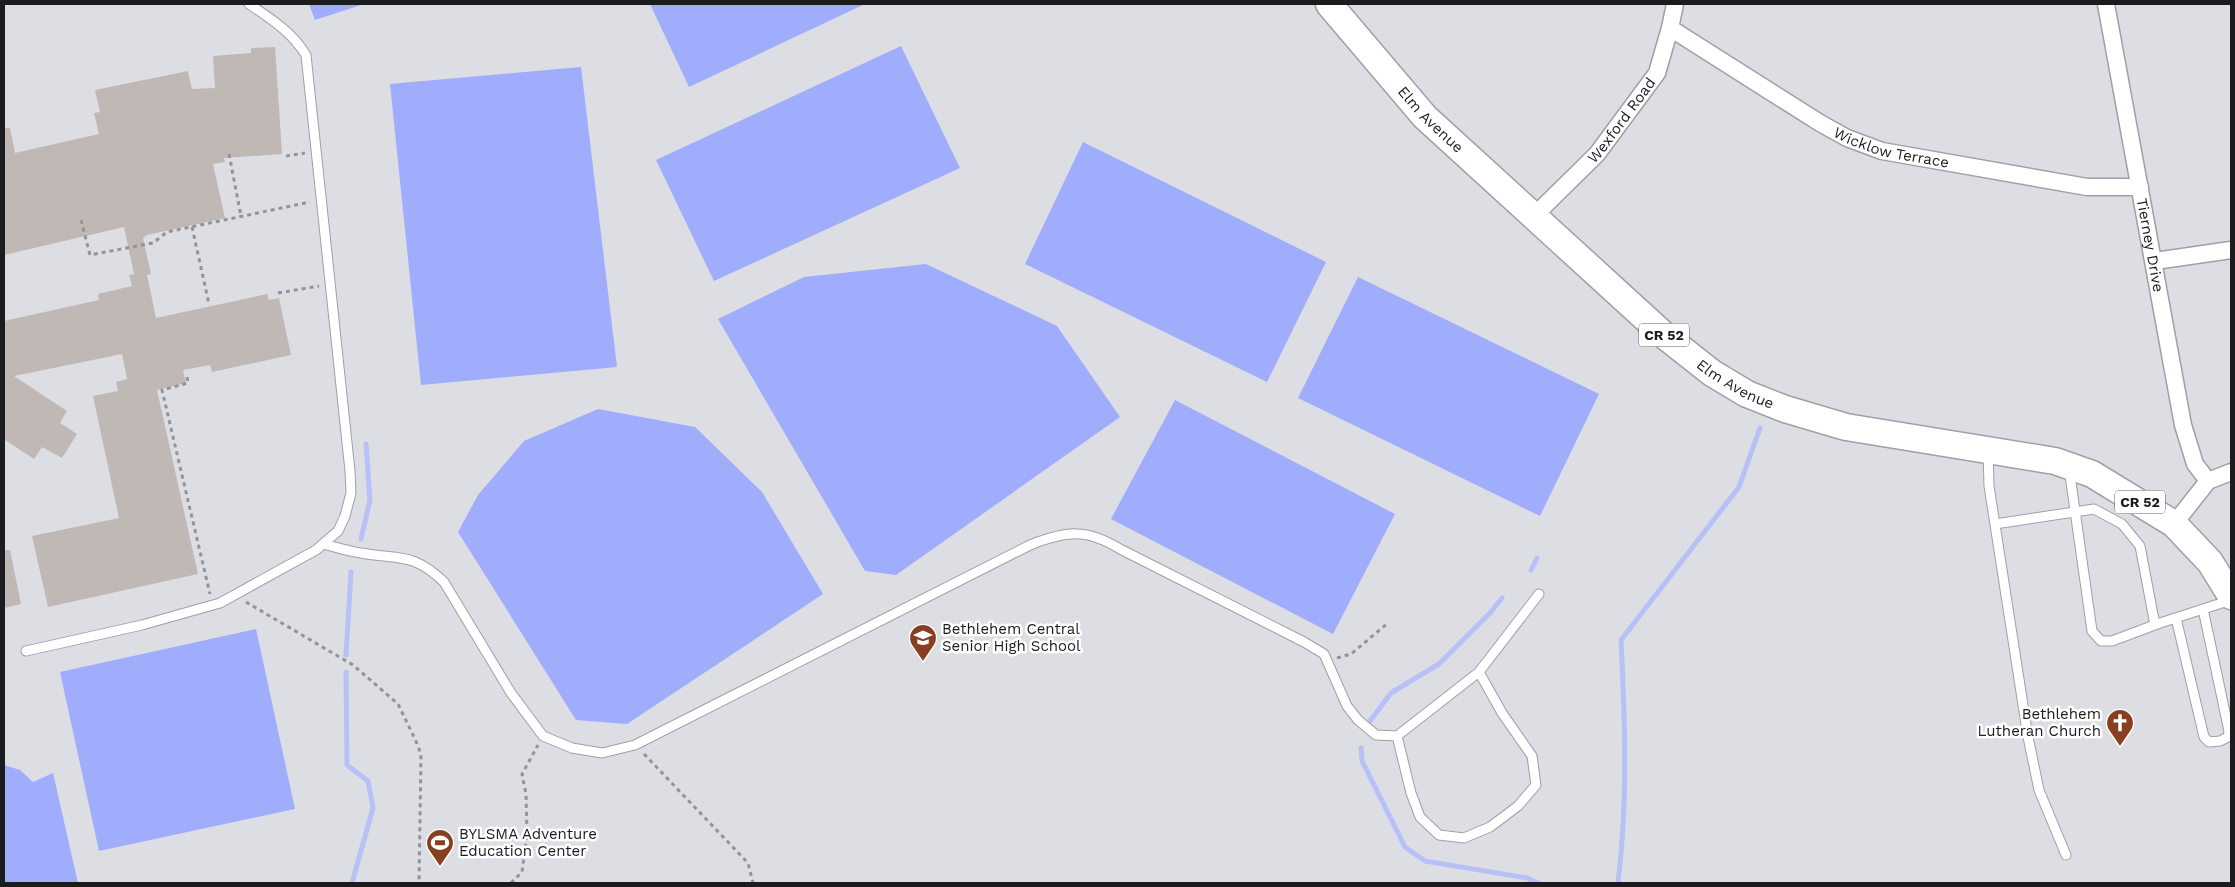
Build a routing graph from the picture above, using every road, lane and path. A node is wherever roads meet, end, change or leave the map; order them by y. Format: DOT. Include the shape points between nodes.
graph roads {
  1 [pos="249,4"];
  2 [pos="1329,4"];
  3 [pos="1675,4"];
  4 [pos="2106,4"];
  5 [pos="1670,28"];
  6 [pos="316,152"];
  7 [pos="229,154"];
  8 [pos="286,156"];
  9 [pos="2140,187"];
  10 [pos="321,200"];
  11 [pos="241,216"];
  12 [pos="1534,216"];
  13 [pos="81,220"];
  14 [pos="192,227"];
  15 [pos="2231,250"];
  16 [pos="2155,261"];
  17 [pos="330,284"];
  18 [pos="278,294"];
  19 [pos="209,304"];
  20 [pos="187,377"];
  21 [pos="1988,449"];
  22 [pos="2069,466"];
  23 [pos="2231,472"];
  24 [pos="2208,481"];
  25 [pos="2075,511"];
  26 [pos="1995,524"];
  27 [pos="2174,524"];
  28 [pos="322,544"];
  29 [pos="1539,594"];
  30 [pos="235,595"];
  31 [pos="2231,596"];
  32 [pos="2231,600"];
  33 [pos="213,605"];
  34 [pos="2203,609"];
  35 [pos="2176,618"];
  36 [pos="1388,623"];
  37 [pos="2155,625"];
  38 [pos="26,650"];
  39 [pos="1328,661"];
  40 [pos="1479,672"];
  41 [pos="543,736"];
  42 [pos="1397,736"];
  43 [pos="635,745"];
  44 [pos="2066,855"];
  45 [pos="419,883"];
  46 [pos="511,883"];
  47 [pos="753,883"];
  1 -- 6 [label="lane" via="282,26 297,40 306,55"];
  2 -- 12 [label="main road, Elm Avenue / CR 52" via="1425,117"];
  3 -- 5 [label="street, Wexford Road"];
  4 -- 9 [label="street, Tierney Drive"];
  5 -- 9 [label="street, Wicklow Terrace" via="1820,123 1847,138 1882,151 2087,188"];
  5 -- 12 [label="street, Wexford Road" via="1657,73 1597,154"];
  6 -- 8 [label="path"];
  6 -- 10 [label="lane"];
  7 -- 11 [label="path"];
  9 -- 16 [label="street, Tierney Drive"];
  10 -- 11 [label="path"];
  10 -- 17 [label="lane"];
  11 -- 14 [label="path"];
  12 -- 21 [label="main road, Elm Avenue / CR 52" via="1665,336 1712,373 1747,394 1846,427"];
  13 -- 14 [label="path" via="90,255 153,243 167,232"];
  14 -- 19 [label="path"];
  15 -- 16 [label="street"];
  16 -- 24 [label="street, Tierney Drive" via="2183,425 2195,464"];
  17 -- 18 [label="path"];
  17 -- 28 [label="lane" via="351,493 338,531"];
  20 -- 33 [label="path" via="188,383 162,390"];
  21 -- 22 [label="main road, Elm Avenue / CR 52" via="2055,460"];
  21 -- 26 [label="lane"];
  22 -- 25 [label="lane"];
  22 -- 27 [label="main road, Elm Avenue / CR 52" via="2118,488"];
  23 -- 24 [label="street"];
  24 -- 27 [label="street"];
  25 -- 26 [label="lane"];
  25 -- 37 [label="lane" via="2094,509 2122,524 2140,546"];
  25 -- 37 [label="lane" via="2092,631 2101,641 2112,641"];
  26 -- 44 [label="lane" via="2039,790"];
  27 -- 31 [label="main road, Elm Avenue / CR 52" via="2210,562"];
  28 -- 30 [label="lane"];
  28 -- 41 [label="lane" via="391,555 430,568 444,582 511,692"];
  29 -- 40 [label="lane"];
  30 -- 33 [label="lane"];
  30 -- 45 [label="path" via="352,665 398,704 421,754"];
  32 -- 34 [label="lane"];
  33 -- 38 [label="lane" via="142,626"];
  34 -- 35 [label="lane"];
  34 -- 35 [label="lane" via="2229,731 2228,738 2220,741 2209,742 2204,738"];
  35 -- 37 [label="lane"];
  36 -- 39 [label="path" via="1351,654"];
  39 -- 42 [label="lane" via="1346,706 1358,720 1376,735"];
  39 -- 43 [label="lane" via="1324,654 1304,642 1102,538 1067,533 1030,545"];
  40 -- 42 [label="lane"];
  40 -- 42 [label="lane" via="1532,756 1536,785 1518,806 1490,827 1464,838 1439,835 1420,817"];
  41 -- 43 [label="lane" via="572,748 602,753"];
  41 -- 46 [label="path" via="522,774 527,835 522,872"];
  43 -- 47 [label="path" via="748,863"];
}
